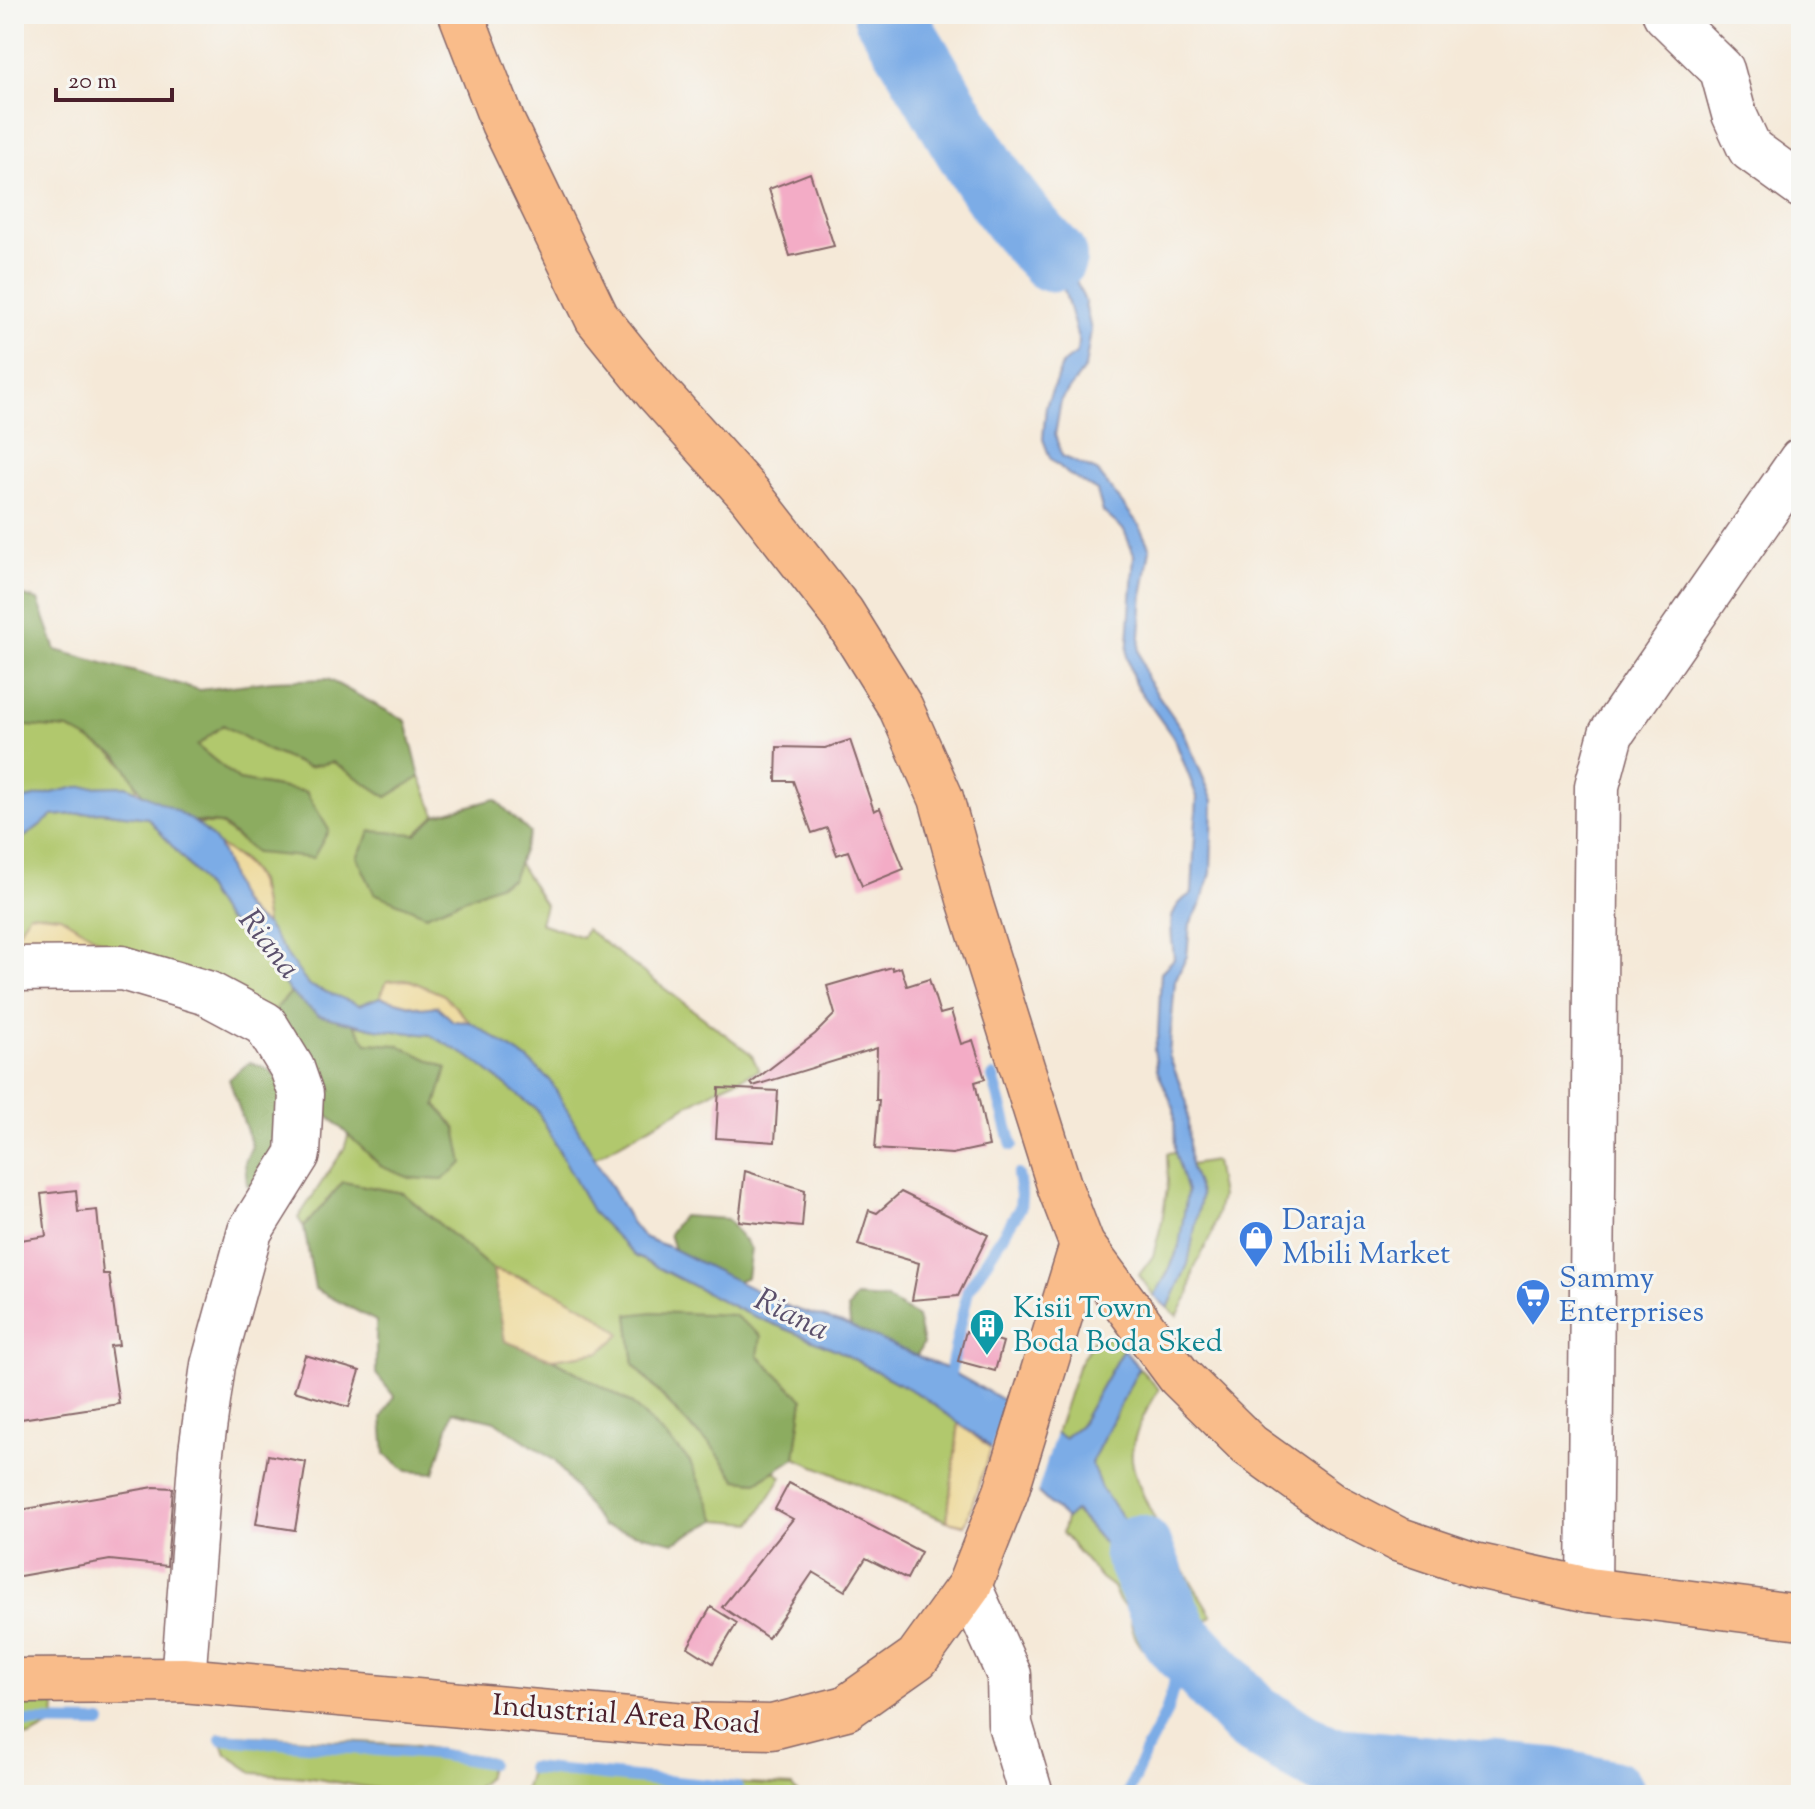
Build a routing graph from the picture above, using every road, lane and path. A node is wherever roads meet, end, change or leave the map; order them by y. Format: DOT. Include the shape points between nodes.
graph roads {
  1 [pos="461,14"];
  2 [pos="1665,14"];
  3 [pos="1801,186"];
  4 [pos="1801,460"];
  5 [pos="14,969"];
  6 [pos="1082,1245"];
  7 [pos="969,1586"];
  8 [pos="1589,1590"];
  9 [pos="1801,1617"];
  10 [pos="183,1680"];
  11 [pos="14,1681"];
  12 [pos="1031,1795"];
  1 -- 6 [label="main road" via="503,123 597,318 749,494 842,613 901,708 941,798"];
  2 -- 3 [label="street" via="1722,70 1750,149"];
  4 -- 8 [label="street" via="1611,734 1597,786"];
  5 -- 10 [label="street" via="122,968 207,993 265,1024 301,1094 298,1154 250,1231 213,1365"];
  6 -- 7 [label="main road, Industrial Area Road" via="1006,1492"];
  6 -- 8 [label="main road" via="1179,1376 1249,1445 1334,1506 1397,1539 1474,1565"];
  7 -- 10 [label="main road, Industrial Area Road" via="906,1667 846,1708 772,1727 685,1725"];
  7 -- 12 [label="street" via="1009,1675 1010,1724"];
  8 -- 9 [label="main road"];
  10 -- 11 [label="main road, Industrial Area Road"];
}
